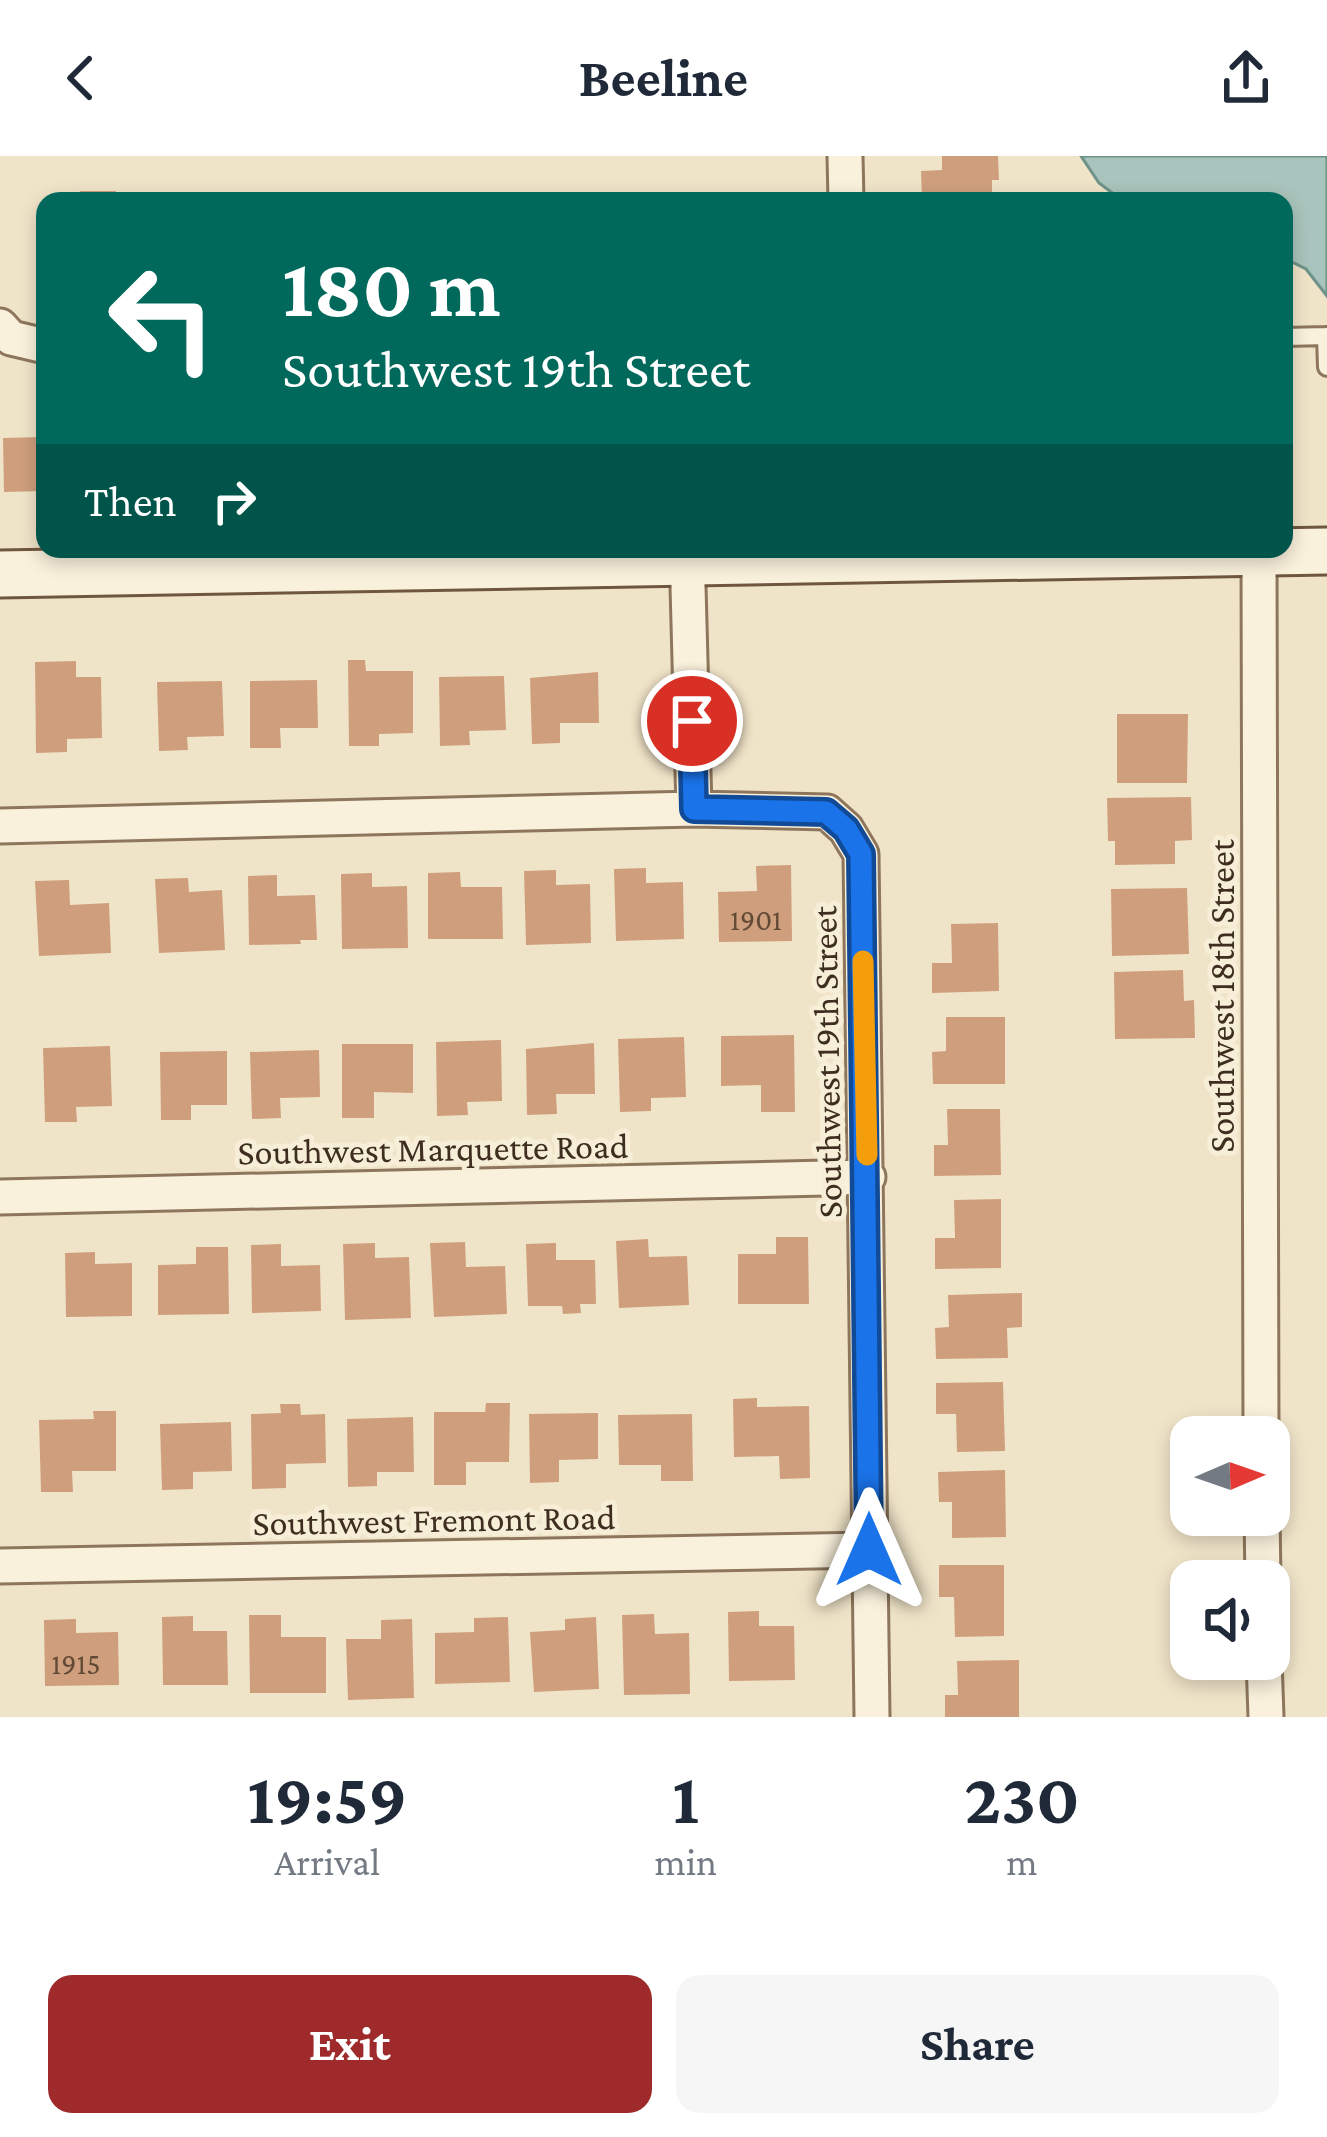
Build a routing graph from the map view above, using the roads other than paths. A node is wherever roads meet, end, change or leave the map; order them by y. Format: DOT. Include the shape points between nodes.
graph roads {
  1 [pos="845,156"];
  2 [pos="846,192"];
  3 [pos="2,330"];
  4 [pos="1327,336"];
  5 [pos="1293,337"];
  6 [pos="36,345"];
  7 [pos="1327,367"];
  8 [pos="1327,551"];
  9 [pos="1293,553"];
  10 [pos="611,558"];
  11 [pos="687,558"];
  12 [pos="1259,558"];
  13 [pos="0,574"];
  14 [pos="694,809"];
  15 [pos="0,826"];
  16 [pos="868,1177"];
  17 [pos="0,1197"];
  18 [pos="1262,1416"];
  19 [pos="869,1550"];
  20 [pos="0,1566"];
  21 [pos="1265,1680"];
  22 [pos="872,1717"];
  23 [pos="1266,1717"];
  1 -- 2 [label="street"];
  3 -- 6 [label="street"];
  4 -- 5 [label="lane"];
  4 -- 7 [label="lane"];
  8 -- 9 [label="street"];
  10 -- 13 [label="street"];
  11 -- 14 [label="street"];
  12 -- 18 [label="street, Southwest 18th Street"];
  14 -- 15 [label="street, Southwest 19th Street"];
  14 -- 16 [label="street, Southwest 19th Street" via="826,812 861,854"];
  16 -- 17 [label="street, Southwest Marquette Road"];
  16 -- 19 [label="street, Southwest 19th Street"];
  19 -- 20 [label="street, Southwest Fremont Road"];
  19 -- 22 [label="street, Southwest 19th Street"];
  21 -- 23 [label="street"];
}
